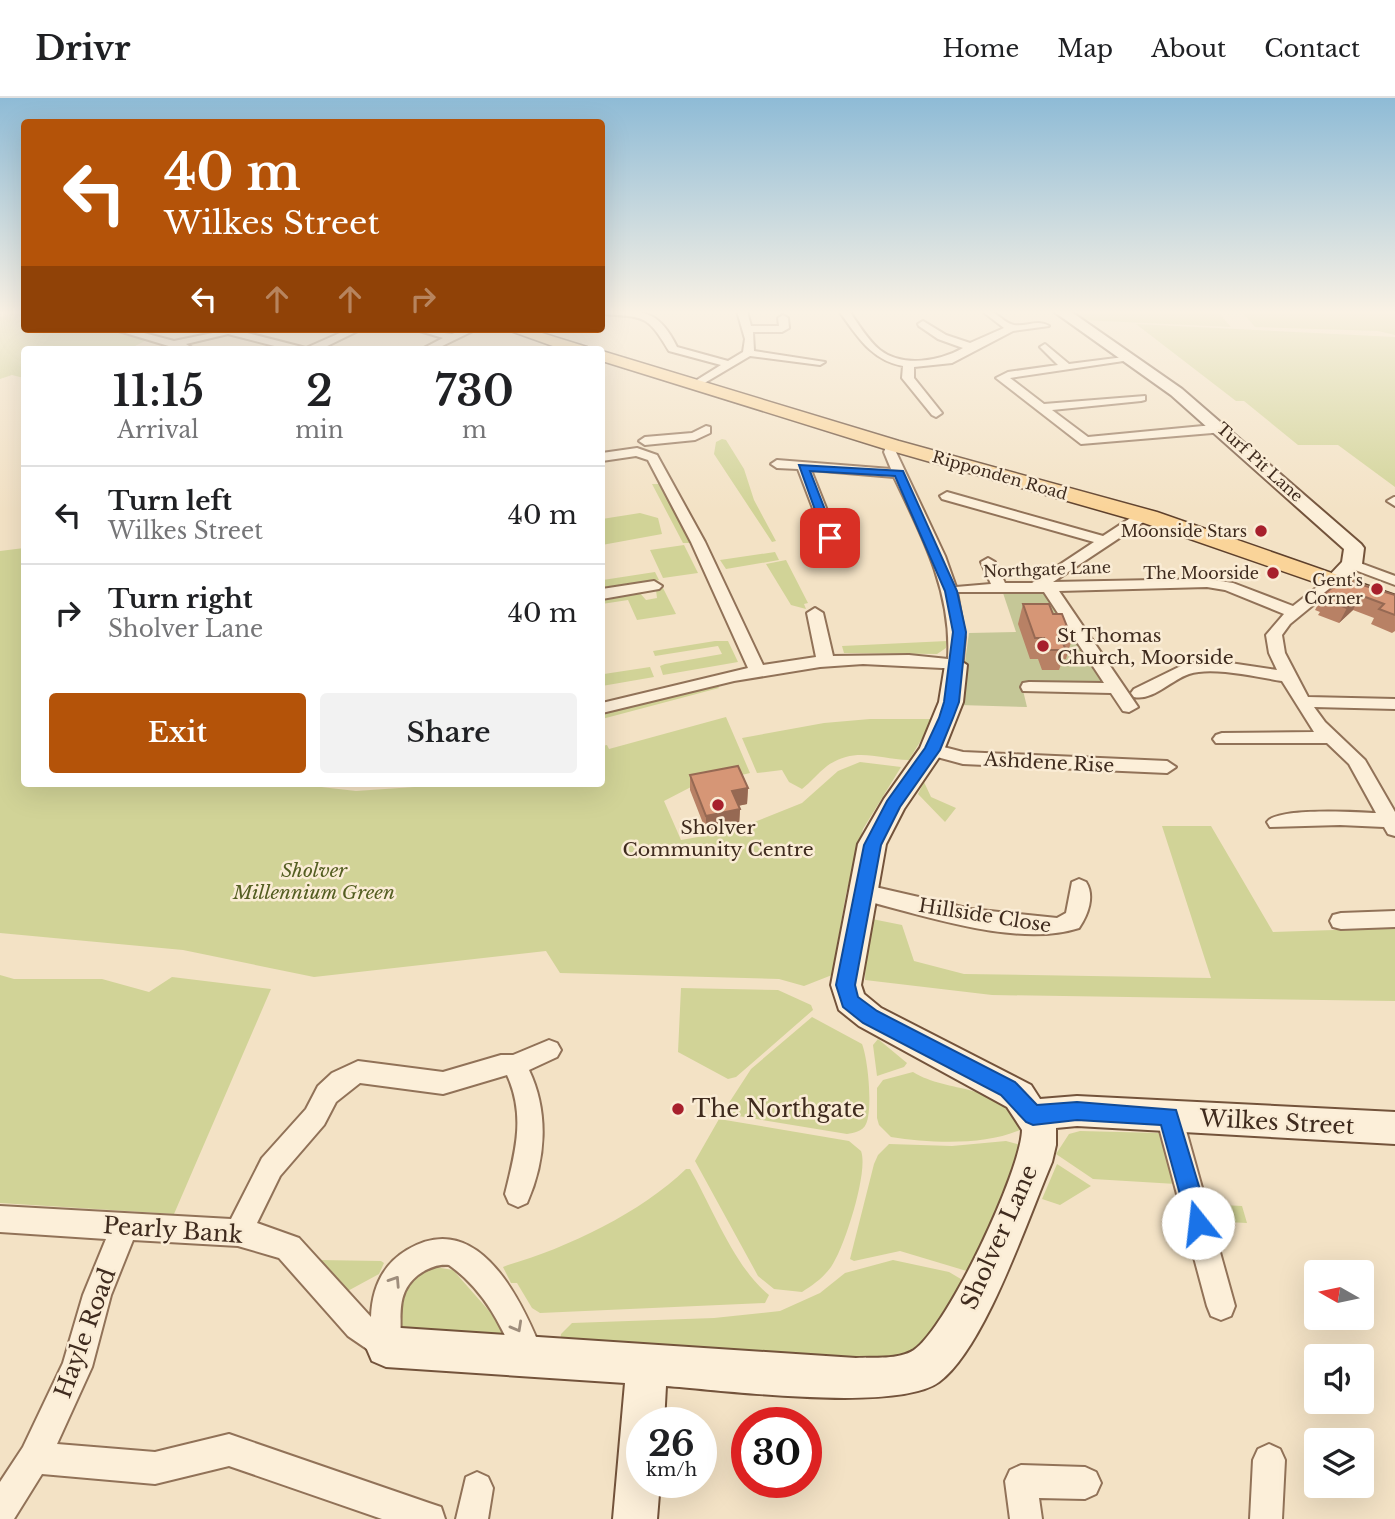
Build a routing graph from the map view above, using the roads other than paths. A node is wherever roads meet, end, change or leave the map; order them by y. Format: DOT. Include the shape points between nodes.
graph roads {
  1 [pos="671,377"];
  2 [pos="710,377"];
  3 [pos="908,377"];
  4 [pos="1003,377"];
  5 [pos="1156,377"];
  6 [pos="696,385"];
  7 [pos="1140,398"];
  8 [pos="1041,408"];
  9 [pos="936,413"];
  10 [pos="1224,428"];
  11 [pos="706,430"];
  12 [pos="645,442"];
  13 [pos="892,445"];
  14 [pos="605,457"];
  15 [pos="777,464"];
  16 [pos="803,467"];
  17 [pos="899,474"];
  18 [pos="947,496"];
  19 [pos="1143,516"];
  20 [pos="1106,541"];
  21 [pos="839,561"];
  22 [pos="988,562"];
  23 [pos="1352,564"];
  24 [pos="1335,580"];
  25 [pos="1395,581"];
  26 [pos="654,586"];
  27 [pos="1042,586"];
  28 [pos="1000,588"];
  29 [pos="962,589"];
  30 [pos="605,594"];
  31 [pos="1395,603"];
  32 [pos="815,613"];
  33 [pos="1296,613"];
  34 [pos="825,659"];
  35 [pos="956,665"];
  36 [pos="756,668"];
  37 [pos="1286,677"];
  38 [pos="1029,687"];
  39 [pos="1116,688"];
  40 [pos="1303,704"];
  41 [pos="1395,705"];
  42 [pos="605,707"];
  43 [pos="1333,737"];
  44 [pos="1222,739"];
  45 [pos="932,750"];
  46 [pos="1167,767"];
  47 [pos="1277,822"];
  48 [pos="1393,825"];
  49 [pos="1079,887"];
  50 [pos="862,892"];
  51 [pos="1395,919"];
  52 [pos="1341,921"];
  53 [pos="549,1050"];
  54 [pos="514,1066"];
  55 [pos="1033,1115"];
  56 [pos="1169,1116"];
  57 [pos="1395,1128"];
  58 [pos="519,1194"];
  59 [pos="0,1219"];
  60 [pos="125,1226"];
  61 [pos="238,1233"];
  62 [pos="1221,1306"];
  63 [pos="386,1347"];
  64 [pos="530,1359"];
  65 [pos="647,1365"];
  66 [pos="644,1407"];
  67 [pos="34,1458"];
  68 [pos="1269,1460"];
  69 [pos="1085,1483"];
  70 [pos="637,1498"];
  71 [pos="0,1511"];
  72 [pos="429,1519"];
  73 [pos="635,1519"];
  74 [pos="1026,1519"];
  75 [pos="1266,1519"];
  1 -- 6 [label="main road, Ripponden Road"];
  2 -- 6 [label="street"];
  3 -- 9 [label="street"];
  4 -- 8 [label="street"];
  5 -- 10 [label="street, Turf Pit Lane"];
  6 -- 13 [label="main road, Ripponden Road"];
  7 -- 8 [label="street"];
  8 -- 10 [label="street" via="1085,441"];
  10 -- 23 [label="street, Turf Pit Lane" via="1354,548"];
  11 -- 12 [label="street" via="695,436"];
  13 -- 17 [label="street" via="890,452"];
  13 -- 19 [label="main road, Ripponden Road"];
  14 -- 36 [label="street" via="637,452 653,458"];
  15 -- 16 [label="street"];
  16 -- 17 [label="street"];
  16 -- 21 [label="street"];
  17 -- 35 [label="street" via="951,591 960,632"];
  18 -- 20 [label="street"];
  19 -- 20 [label="street"];
  19 -- 24 [label="main road, Ripponden Road"];
  20 -- 27 [label="street"];
  22 -- 28 [label="street"];
  23 -- 24 [label="street"];
  23 -- 25 [label="street"];
  24 -- 31 [label="main road, Ripponden Road"];
  24 -- 33 [label="street"];
  26 -- 30 [label="street"];
  27 -- 28 [label="street, Northgate Lane"];
  27 -- 33 [label="street, Northgate Lane" via="1217,584"];
  27 -- 39 [label="street"];
  28 -- 29 [label="street, Northgate Lane"];
  32 -- 34 [label="street"];
  33 -- 37 [label="street" via="1274,635"];
  34 -- 35 [label="street" via="912,658"];
  34 -- 36 [label="street"];
  35 -- 45 [label="street" via="951,702"];
  36 -- 42 [label="street"];
  37 -- 39 [label="street" via="1230,668 1187,668 1134,700"];
  37 -- 40 [label="street"];
  38 -- 39 [label="street"];
  40 -- 41 [label="street"];
  40 -- 43 [label="street"];
  43 -- 44 [label="street"];
  43 -- 48 [label="street" via="1356,760"];
  45 -- 46 [label="street, Ashdene Rise" via="963,758"];
  45 -- 50 [label="street" via="882,824 872,845"];
  47 -- 48 [label="street" via="1340,818"];
  49 -- 50 [label="street, Hillside Close" via="1074,920 1049,928"];
  50 -- 55 [label="street" via="845,985 850,1001 870,1017 1008,1089"];
  51 -- 52 [label="street"];
  53 -- 54 [label="street"];
  54 -- 58 [label="street" via="527,1088 533,1115"];
  54 -- 61 [label="street" via="501,1065 443,1083 358,1072 341,1081 271,1167"];
  55 -- 56 [label="street, Wilkes Street" via="1077,1111"];
  55 -- 65 [label="street, Sholver Lane" via="1038,1127 1034,1162 981,1285 946,1348 923,1369 892,1377 856,1378"];
  56 -- 57 [label="street, Wilkes Street"];
  56 -- 62 [label="street"];
  59 -- 60 [label="street, Pearly Bank"];
  60 -- 61 [label="street, Pearly Bank"];
  60 -- 67 [label="street, Hayle Road" via="97,1295 77,1367"];
  61 -- 63 [label="street, Pearly Bank" via="289,1248 358,1326"];
  63 -- 64 [label="street, Sholver Lane"];
  63 -- 64 [label="street, one-way" via="390,1285 408,1263 444,1251 456,1253 476,1267 516,1323"];
  64 -- 65 [label="street, Sholver Lane"];
  65 -- 66 [label="street"];
  67 -- 71 [label="street, Hayle Road"];
  67 -- 72 [label="street" via="155,1468 229,1450"];
  68 -- 75 [label="street"];
  69 -- 74 [label="street" via="1021,1481"];
  70 -- 73 [label="street"];
}
